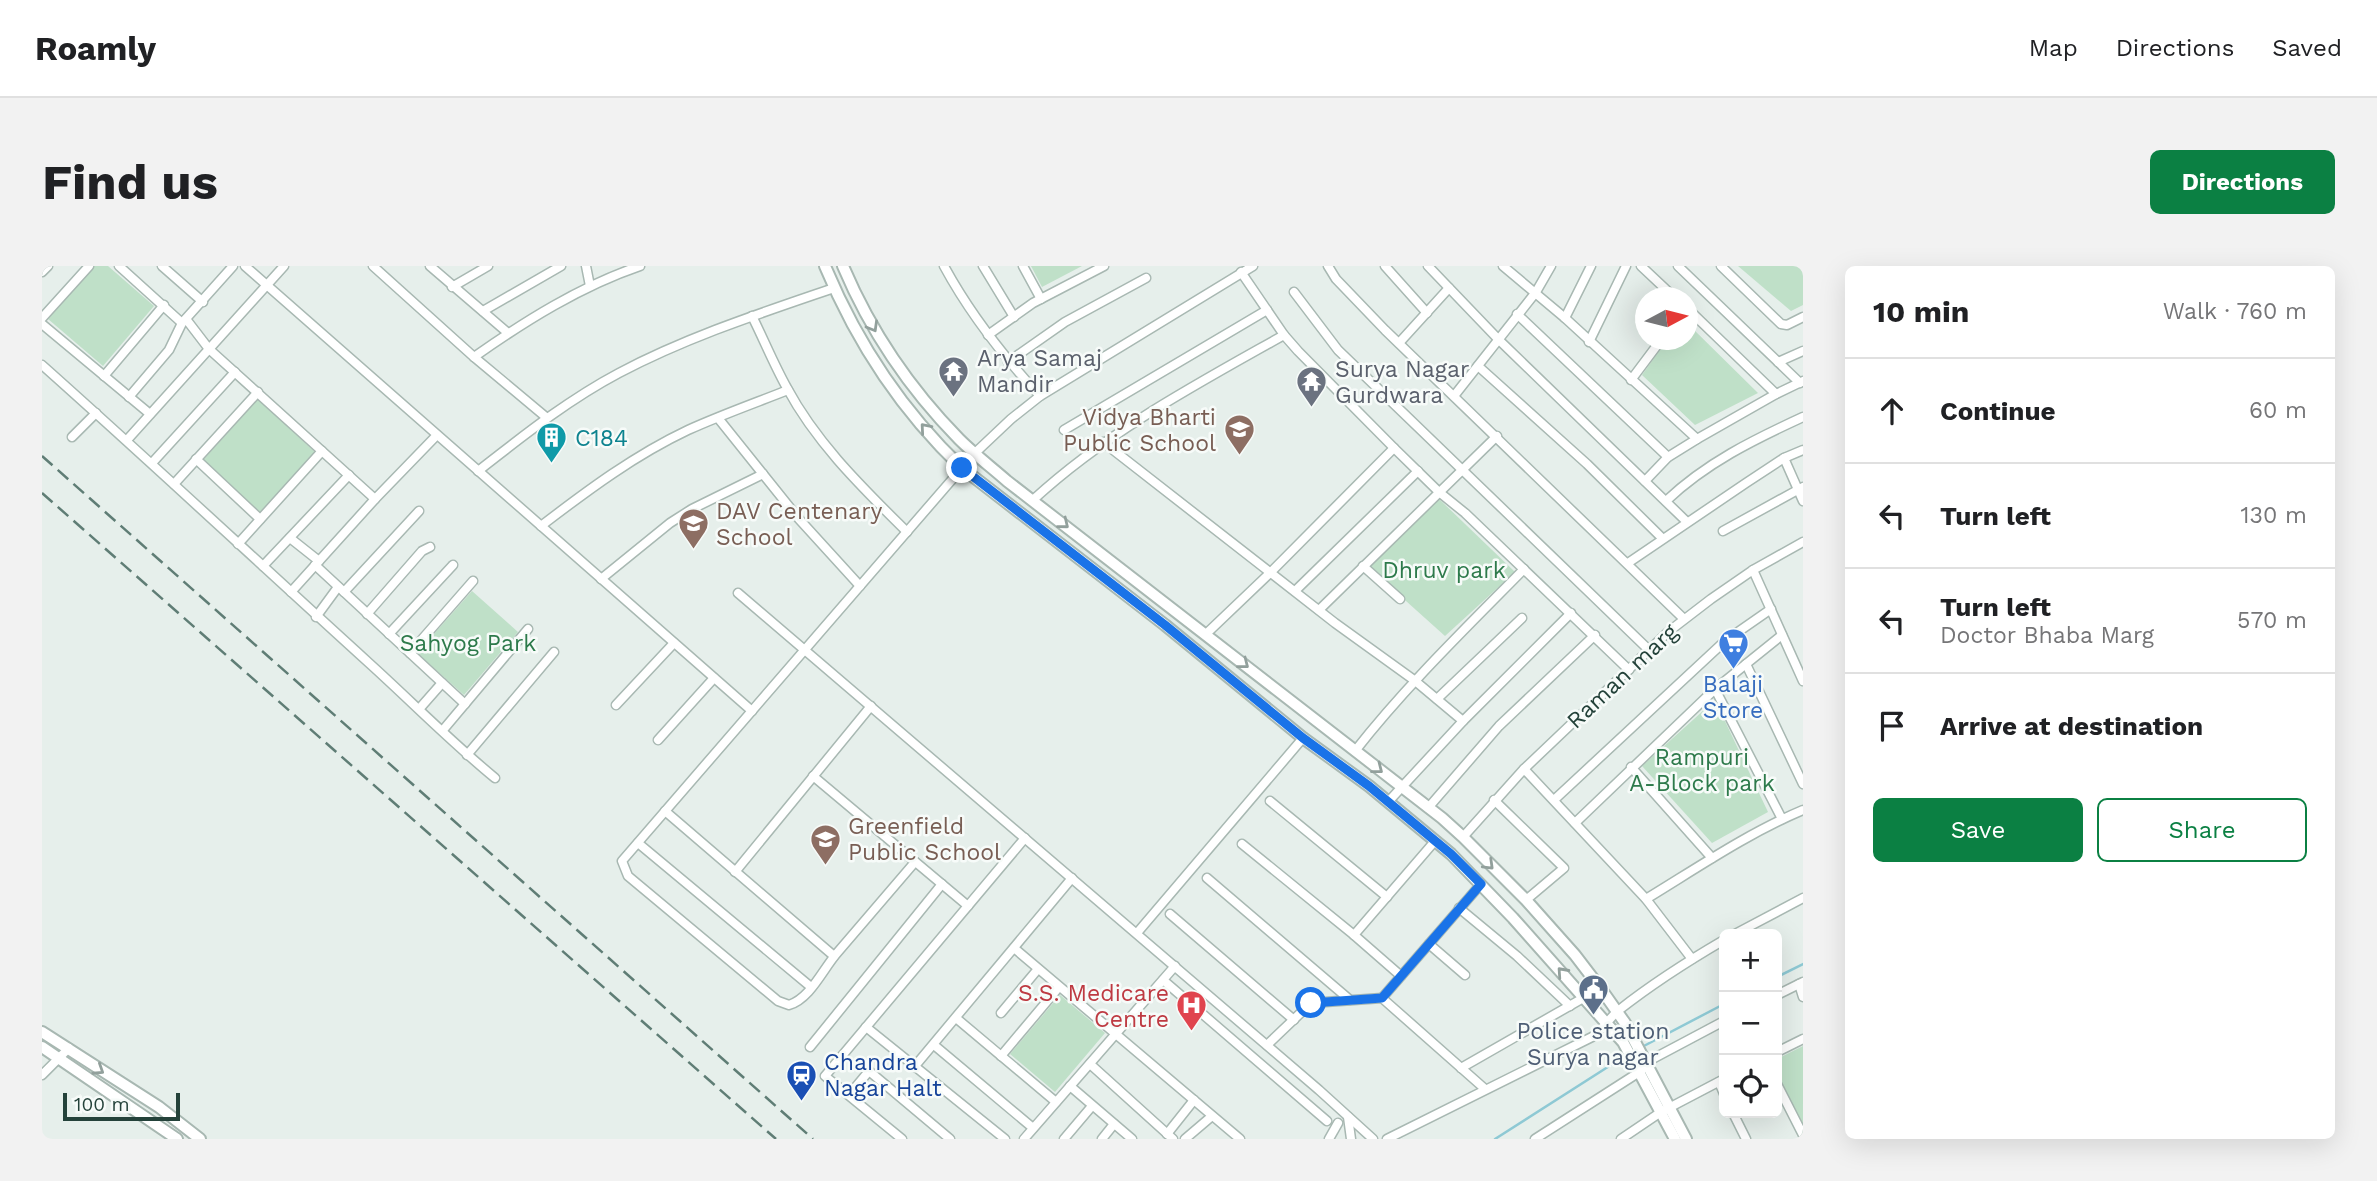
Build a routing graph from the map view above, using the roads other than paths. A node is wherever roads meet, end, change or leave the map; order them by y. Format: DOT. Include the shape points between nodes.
graph roads {
  1 [pos="48,266"];
  2 [pos="89,266"];
  3 [pos="119,266"];
  4 [pos="162,266"];
  5 [pos="233,266"];
  6 [pos="245,266"];
  7 [pos="284,266"];
  8 [pos="373,266"];
  9 [pos="430,266"];
  10 [pos="561,266"];
  11 [pos="586,266"];
  12 [pos="640,266"];
  13 [pos="825,266"];
  14 [pos="843,266"];
  15 [pos="944,266"];
  16 [pos="983,266"];
  17 [pos="1023,266"];
  18 [pos="1104,266"];
  19 [pos="1253,266"];
  20 [pos="1328,266"];
  21 [pos="1385,266"];
  22 [pos="1428,266"];
  23 [pos="1503,266"];
  24 [pos="1551,266"];
  25 [pos="1591,266"];
  26 [pos="1626,266"];
  27 [pos="1641,266"];
  28 [pos="1678,266"];
  29 [pos="1721,266"];
  30 [pos="484,267"];
  31 [pos="614,270"];
  32 [pos="42,272"];
  33 [pos="1241,272"];
  34 [pos="1146,278"];
  35 [pos="267,285"];
  36 [pos="590,286"];
  37 [pos="453,287"];
  38 [pos="1663,287"];
  39 [pos="834,288"];
  40 [pos="1449,288"];
  41 [pos="1294,292"];
  42 [pos="1536,292"];
  43 [pos="1041,299"];
  44 [pos="203,302"];
  45 [pos="164,305"];
  46 [pos="1267,310"];
  47 [pos="483,311"];
  48 [pos="1427,313"];
  49 [pos="1517,314"];
  50 [pos="752,316"];
  51 [pos="1014,317"];
  52 [pos="1803,317"];
  53 [pos="42,318"];
  54 [pos="1565,318"];
  55 [pos="1698,319"];
  56 [pos="184,321"];
  57 [pos="42,324"];
  58 [pos="508,333"];
  59 [pos="988,335"];
  60 [pos="1284,335"];
  61 [pos="1499,340"];
  62 [pos="1589,342"];
  63 [pos="1399,343"];
  64 [pos="209,349"];
  65 [pos="1654,350"];
  66 [pos="1803,351"];
  67 [pos="474,357"];
  68 [pos="1009,362"];
  69 [pos="1778,362"];
  70 [pos="42,365"];
  71 [pos="1478,366"];
  72 [pos="235,372"];
  73 [pos="104,376"];
  74 [pos="1631,380"];
  75 [pos="1801,382"];
  76 [pos="788,390"];
  77 [pos="258,392"];
  78 [pos="1776,394"];
  79 [pos="1040,396"];
  80 [pos="1454,396"];
  81 [pos="129,397"];
  82 [pos="96,413"];
  83 [pos="150,414"];
  84 [pos="1803,417"];
  85 [pos="547,418"];
  86 [pos="718,418"];
  87 [pos="1064,430"];
  88 [pos="437,435"];
  89 [pos="1497,436"];
  90 [pos="72,437"];
  91 [pos="1697,439"];
  92 [pos="127,440"];
  93 [pos="1103,442"];
  94 [pos="1394,448"];
  95 [pos="1803,450"];
  96 [pos="322,451"];
  97 [pos="975,453"];
  98 [pos="1668,457"];
  99 [pos="1784,458"];
  100 [pos="196,459"];
  101 [pos="152,463"];
  102 [pos="962,468"];
  103 [pos="1461,470"];
  104 [pos="478,471"];
  105 [pos="1418,471"];
  106 [pos="763,474"];
  107 [pos="349,475"];
  108 [pos="1645,481"];
  109 [pos="174,484"];
  110 [pos="1801,488"];
  111 [pos="1439,492"];
  112 [pos="375,499"];
  113 [pos="1034,499"];
  114 [pos="1803,500"];
  115 [pos="1666,501"];
  116 [pos="419,511"];
  117 [pos="260,519"];
  118 [pos="1687,522"];
  119 [pos="541,526"];
  120 [pos="1723,531"];
  121 [pos="906,533"];
  122 [pos="290,538"];
  123 [pos="1662,538"];
  124 [pos="1803,542"];
  125 [pos="238,544"];
  126 [pos="430,547"];
  127 [pos="317,563"];
  128 [pos="1628,563"];
  129 [pos="453,565"];
  130 [pos="263,566"];
  131 [pos="1363,566"];
  132 [pos="1524,569"];
  133 [pos="1753,570"];
  134 [pos="1270,573"];
  135 [pos="601,579"];
  136 [pos="473,581"];
  137 [pos="860,586"];
  138 [pos="341,590"];
  139 [pos="291,592"];
  140 [pos="1295,592"];
  141 [pos="738,593"];
  142 [pos="1400,599"];
  143 [pos="1771,609"];
  144 [pos="1319,610"];
  145 [pos="1571,613"];
  146 [pos="367,614"];
  147 [pos="316,617"];
  148 [pos="1522,618"];
  149 [pos="1684,619"];
  150 [pos="528,629"];
  151 [pos="389,634"];
  152 [pos="1206,634"];
  153 [pos="1595,635"];
  154 [pos="1782,635"];
  155 [pos="674,643"];
  156 [pos="805,650"];
  157 [pos="1650,651"];
  158 [pos="554,652"];
  159 [pos="410,653"];
  160 [pos="1746,664"];
  161 [pos="1629,670"];
  162 [pos="714,678"];
  163 [pos="1414,680"];
  164 [pos="1803,681"];
  165 [pos="442,683"];
  166 [pos="1715,689"];
  167 [pos="1437,699"];
  168 [pos="465,704"];
  169 [pos="615,705"];
  170 [pos="871,706"];
  171 [pos="420,708"];
  172 [pos="752,711"];
  173 [pos="1463,721"];
  174 [pos="443,730"];
  175 [pos="1303,738"];
  176 [pos="658,740"];
  177 [pos="1355,751"];
  178 [pos="467,755"];
  179 [pos="1631,767"];
  180 [pos="1524,769"];
  181 [pos="813,776"];
  182 [pos="495,778"];
  183 [pos="1803,784"];
  184 [pos="1401,788"];
  185 [pos="1494,800"];
  186 [pos="1553,800"];
  187 [pos="1270,801"];
  188 [pos="1388,802"];
  189 [pos="1428,807"];
  190 [pos="1803,810"];
  191 [pos="665,811"];
  192 [pos="1782,819"];
  193 [pos="1575,823"];
  194 [pos="1463,837"];
  195 [pos="1025,838"];
  196 [pos="1435,841"];
  197 [pos="638,843"];
  198 [pos="1242,844"];
  199 [pos="1712,858"];
  200 [pos="915,862"];
  201 [pos="735,872"];
  202 [pos="1072,878"];
  203 [pos="1208,878"];
  204 [pos="942,884"];
  205 [pos="1481,884"];
  206 [pos="1387,897"];
  207 [pos="1803,898"];
  208 [pos="1646,899"];
  209 [pos="1527,900"];
  210 [pos="968,905"];
  211 [pos="1459,908"];
  212 [pos="1170,914"];
  213 [pos="1744,929"];
  214 [pos="1137,933"];
  215 [pos="1354,935"];
  216 [pos="1719,943"];
  217 [pos="1429,944"];
  218 [pos="1014,948"];
  219 [pos="834,957"];
  220 [pos="1692,959"];
  221 [pos="1175,966"];
  222 [pos="1038,969"];
  223 [pos="1465,975"];
  224 [pos="1401,976"];
  225 [pos="1163,980"];
  226 [pos="1801,983"];
  227 [pos="811,987"];
  228 [pos="1059,987"];
  229 [pos="1782,992"];
  230 [pos="1585,997"];
  231 [pos="1803,997"];
  232 [pos="1382,998"];
  233 [pos="1350,1000"];
  234 [pos="1570,1006"];
  235 [pos="1617,1012"];
  236 [pos="1001,1013"];
  237 [pos="956,1018"];
  238 [pos="1294,1020"];
  239 [pos="1607,1023"];
  240 [pos="1719,1024"];
  241 [pos="866,1027"];
  242 [pos="42,1032"];
  243 [pos="1115,1034"];
  244 [pos="1803,1039"];
  245 [pos="1628,1040"];
  246 [pos="934,1045"];
  247 [pos="1267,1045"];
  248 [pos="42,1047"];
  249 [pos="810,1047"];
  250 [pos="69,1048"];
  251 [pos="1782,1050"];
  252 [pos="1001,1056"];
  253 [pos="60,1059"];
  254 [pos="1090,1064"];
  255 [pos="1642,1064"];
  256 [pos="915,1066"];
  257 [pos="1461,1068"];
  258 [pos="42,1075"];
  259 [pos="1719,1081"];
  260 [pos="1070,1086"];
  261 [pos="1485,1089"];
  262 [pos="1782,1094"];
  263 [pos="849,1095"];
  264 [pos="1194,1100"];
  265 [pos="1056,1102"];
  266 [pos="1092,1106"];
  267 [pos="1666,1110"];
  268 [pos="1212,1116"];
  269 [pos="1348,1117"];
  270 [pos="1736,1118"];
  271 [pos="1327,1121"];
  272 [pos="1338,1123"];
  273 [pos="1114,1124"];
  274 [pos="1033,1128"];
  275 [pos="1803,1135"];
  276 [pos="1170,1136"];
  277 [pos="177,1139"];
  278 [pos="200,1139"];
  279 [pos="902,1139"];
  280 [pos="950,1139"];
  281 [pos="1005,1139"];
  282 [pos="1024,1139"];
  283 [pos="1064,1139"];
  284 [pos="1102,1139"];
  285 [pos="1132,1139"];
  286 [pos="1185,1139"];
  287 [pos="1239,1139"];
  288 [pos="1329,1139"];
  289 [pos="1351,1139"];
  290 [pos="1373,1139"];
  291 [pos="1387,1139"];
  292 [pos="1535,1139"];
  293 [pos="1621,1139"];
  294 [pos="1675,1139"];
  295 [pos="1686,1139"];
  296 [pos="1746,1139"];
  1 -- 32 [label="street"];
  2 -- 53 [label="street"];
  3 -- 45 [label="street"];
  4 -- 44 [label="street"];
  5 -- 44 [label="street"];
  6 -- 35 [label="street"];
  7 -- 35 [label="street"];
  8 -- 67 [label="street"];
  9 -- 37 [label="street"];
  10 -- 47 [label="street"];
  11 -- 36 [label="street"];
  12 -- 31 [label="street"];
  13 -- 39 [label="street"];
  14 -- 97 [label="street, one-way" via="878,336 916,390"];
  15 -- 59 [label="street"];
  16 -- 51 [label="street"];
  17 -- 43 [label="street"];
  18 -- 43 [label="street"];
  19 -- 33 [label="street"];
  20 -- 63 [label="street"];
  21 -- 48 [label="street"];
  22 -- 40 [label="street"];
  23 -- 42 [label="street"];
  24 -- 42 [label="street"];
  25 -- 54 [label="street"];
  26 -- 62 [label="street"];
  27 -- 38 [label="street"];
  28 -- 69 [label="street"];
  29 -- 52 [label="street" via="1781,324"];
  30 -- 37 [label="street"];
  31 -- 36 [label="street"];
  33 -- 46 [label="street"];
  33 -- 79 [label="street"];
  34 -- 68 [label="street" via="1065,322"];
  35 -- 64 [label="street"];
  35 -- 88 [label="street"];
  36 -- 58 [label="street"];
  37 -- 47 [label="street"];
  39 -- 50 [label="street"];
  102 -- 39 [label="street, one-way" via="875,364"];
  40 -- 48 [label="street"];
  40 -- 61 [label="street"];
  41 -- 103 [label="street" via="1338,350"];
  42 -- 49 [label="street"];
  42 -- 54 [label="street"];
  43 -- 51 [label="street"];
  44 -- 56 [label="street"];
  45 -- 56 [label="street"];
  45 -- 73 [label="street"];
  46 -- 60 [label="street"];
  46 -- 87 [label="street"];
  47 -- 58 [label="street"];
  48 -- 63 [label="street"];
  49 -- 61 [label="street"];
  49 -- 98 [label="street"];
  50 -- 76 [label="street"];
  50 -- 85 [label="street" via="664,351"];
  51 -- 59 [label="street"];
  54 -- 62 [label="street"];
  55 -- 78 [label="street"];
  56 -- 64 [label="street"];
  56 -- 81 [label="street" via="169,350"];
  57 -- 73 [label="street"];
  58 -- 67 [label="street"];
  59 -- 68 [label="street"];
  60 -- 93 [label="street"];
  60 -- 94 [label="street"];
  61 -- 71 [label="street"];
  61 -- 108 [label="street"];
  62 -- 74 [label="street"];
  63 -- 80 [label="street"];
  64 -- 72 [label="street"];
  64 -- 83 [label="street"];
  65 -- 74 [label="street"];
  66 -- 69 [label="street"];
  67 -- 85 [label="street"];
  68 -- 79 [label="street"];
  69 -- 75 [label="street"];
  70 -- 82 [label="street"];
  71 -- 80 [label="street"];
  71 -- 123 [label="street"];
  72 -- 77 [label="street"];
  72 -- 101 [label="street"];
  73 -- 81 [label="street"];
  74 -- 91 [label="street"];
  75 -- 78 [label="street"];
  76 -- 86 [label="street"];
  76 -- 121 [label="street" via="837,460"];
  77 -- 96 [label="street"];
  77 -- 100 [label="street"];
  78 -- 91 [label="street"];
  79 -- 97 [label="street"];
  80 -- 89 [label="street"];
  81 -- 83 [label="street"];
  82 -- 90 [label="street"];
  82 -- 92 [label="street"];
  83 -- 92 [label="street"];
  84 -- 115 [label="street" via="1713,463"];
  85 -- 104 [label="street"];
  86 -- 106 [label="street"];
  86 -- 119 [label="street" via="637,458"];
  88 -- 104 [label="street"];
  88 -- 112 [label="street"];
  89 -- 103 [label="street"];
  89 -- 128 [label="street"];
  91 -- 98 [label="street"];
  92 -- 101 [label="street"];
  93 -- 113 [label="street"];
  93 -- 134 [label="street"];
  94 -- 105 [label="street"];
  94 -- 134 [label="street"];
  95 -- 99 [label="street"];
  96 -- 107 [label="street"];
  96 -- 117 [label="street"];
  97 -- 102 [label="street"];
  97 -- 113 [label="street"];
  98 -- 108 [label="street"];
  99 -- 110 [label="street"];
  99 -- 118 [label="street"];
  100 -- 109 [label="street"];
  100 -- 117 [label="street"];
  101 -- 109 [label="street"];
  102 -- 121 [label="street"];
  102 -- 175 [label="street"];
  103 -- 111 [label="street"];
  103 -- 157 [label="street"];
  104 -- 119 [label="street"];
  105 -- 111 [label="street"];
  105 -- 140 [label="street"];
  106 -- 135 [label="street" via="670,523"];
  106 -- 137 [label="street"];
  107 -- 112 [label="street"];
  107 -- 122 [label="street"];
  108 -- 115 [label="street"];
  109 -- 125 [label="street"];
  110 -- 114 [label="street"];
  110 -- 120 [label="street"];
  111 -- 131 [label="street"];
  111 -- 132 [label="street"];
  112 -- 127 [label="street"];
  113 -- 152 [label="street, one-way"];
  115 -- 118 [label="street"];
  116 -- 138 [label="street"];
  117 -- 125 [label="street"];
  118 -- 123 [label="street"];
  119 -- 135 [label="street"];
  121 -- 137 [label="street"];
  122 -- 127 [label="street"];
  122 -- 130 [label="street"];
  123 -- 128 [label="street"];
  124 -- 133 [label="street, Raman marg"];
  125 -- 130 [label="street"];
  126 -- 146 [label="street"];
  127 -- 138 [label="street"];
  127 -- 139 [label="street"];
  128 -- 149 [label="street"];
  129 -- 151 [label="street"];
  130 -- 139 [label="street"];
  131 -- 142 [label="street"];
  131 -- 144 [label="street"];
  132 -- 145 [label="street"];
  132 -- 163 [label="street"];
  133 -- 143 [label="street"];
  133 -- 149 [label="street, Raman marg"];
  134 -- 140 [label="street"];
  134 -- 152 [label="street"];
  135 -- 155 [label="street"];
  136 -- 159 [label="street"];
  137 -- 156 [label="street"];
  138 -- 146 [label="street"];
  138 -- 147 [label="street"];
  139 -- 147 [label="street"];
  140 -- 144 [label="street"];
  141 -- 156 [label="street"];
  143 -- 154 [label="street"];
  143 -- 186 [label="street" via="1725,641"];
  144 -- 163 [label="street"];
  145 -- 153 [label="street"];
  145 -- 173 [label="street"];
  146 -- 151 [label="street"];
  147 -- 171 [label="street"];
  148 -- 167 [label="street"];
  149 -- 157 [label="street, Raman marg"];
  150 -- 168 [label="street"];
  151 -- 159 [label="street"];
  152 -- 177 [label="street, one-way"];
  153 -- 161 [label="street"];
  153 -- 189 [label="street" via="1499,726"];
  154 -- 160 [label="street"];
  154 -- 164 [label="street"];
  155 -- 162 [label="street"];
  155 -- 169 [label="street"];
  156 -- 170 [label="street"];
  156 -- 172 [label="street"];
  157 -- 161 [label="street, Raman marg"];
  158 -- 178 [label="street"];
  159 -- 165 [label="street"];
  160 -- 166 [label="street"];
  160 -- 183 [label="street"];
  161 -- 180 [label="street, Raman marg"];
  162 -- 172 [label="street"];
  162 -- 176 [label="street"];
  163 -- 167 [label="street"];
  163 -- 177 [label="street"];
  165 -- 168 [label="street"];
  165 -- 171 [label="street"];
  166 -- 179 [label="street"];
  166 -- 192 [label="street"];
  167 -- 173 [label="street"];
  168 -- 174 [label="street"];
  170 -- 181 [label="street"];
  170 -- 195 [label="street"];
  171 -- 174 [label="street"];
  172 -- 191 [label="street"];
  173 -- 184 [label="street"];
  174 -- 178 [label="street"];
  175 -- 188 [label="street"];
  175 -- 214 [label="street"];
  177 -- 184 [label="street, one-way"];
  178 -- 182 [label="street"];
  179 -- 193 [label="street"];
  179 -- 199 [label="street"];
  180 -- 185 [label="street, Raman marg"];
  180 -- 186 [label="street"];
  181 -- 200 [label="street"];
  181 -- 201 [label="street"];
  184 -- 188 [label="street"];
  184 -- 189 [label="street"];
  185 -- 194 [label="street, Raman marg"];
  185 -- 209 [label="street" via="1564,868"];
  186 -- 193 [label="street"];
  187 -- 206 [label="street"];
  188 -- 196 [label="street"];
  189 -- 194 [label="street"];
  190 -- 192 [label="street"];
  191 -- 197 [label="street"];
  191 -- 201 [label="street"];
  192 -- 199 [label="street"];
  193 -- 208 [label="street"];
  194 -- 209 [label="street, one-way"];
  195 -- 202 [label="street"];
  195 -- 210 [label="street"];
  196 -- 205 [label="street"];
  196 -- 206 [label="street"];
  197 -- 227 [label="street"];
  197 -- 227 [label="street" via="622,861 628,876 778,1001 794,1004"];
  198 -- 215 [label="street"];
  199 -- 208 [label="street"];
  200 -- 204 [label="street"];
  200 -- 219 [label="street"];
  201 -- 219 [label="street"];
  202 -- 214 [label="street"];
  202 -- 218 [label="street"];
  203 -- 233 [label="street"];
  204 -- 210 [label="street"];
  204 -- 249 [label="street"];
  205 -- 211 [label="street"];
  230 -- 205 [label="street, one-way"];
  206 -- 215 [label="street"];
  207 -- 213 [label="street"];
  208 -- 220 [label="street"];
  209 -- 235 [label="street"];
  210 -- 241 [label="street"];
  211 -- 217 [label="street"];
  211 -- 234 [label="street"];
  212 -- 238 [label="street"];
  214 -- 221 [label="street"];
  215 -- 224 [label="street"];
  216 -- 220 [label="street"];
  217 -- 223 [label="street"];
  217 -- 224 [label="street"];
  218 -- 222 [label="street"];
  218 -- 237 [label="street"];
  219 -- 227 [label="street"];
  220 -- 235 [label="street"];
  221 -- 225 [label="street"];
  221 -- 247 [label="street"];
  222 -- 228 [label="street"];
  222 -- 236 [label="street"];
  224 -- 232 [label="street"];
  225 -- 243 [label="street"];
  225 -- 271 [label="street"];
  226 -- 229 [label="street"];
  226 -- 231 [label="street"];
  228 -- 243 [label="street"];
  228 -- 252 [label="street"];
  230 -- 234 [label="street"];
  230 -- 239 [label="street"];
  232 -- 233 [label="street"];
  232 -- 257 [label="street"];
  233 -- 238 [label="street" via="1311,1003"];
  234 -- 257 [label="street"];
  235 -- 239 [label="street"];
  235 -- 245 [label="street"];
  237 -- 246 [label="street"];
  237 -- 252 [label="street"];
  238 -- 247 [label="street"];
  239 -- 245 [label="street"];
  239 -- 261 [label="street" via="1592,1037"];
  240 -- 255 [label="street"];
  241 -- 256 [label="street"];
  241 -- 263 [label="street" via="825,1076"];
  242 -- 250 [label="street"];
  243 -- 254 [label="street"];
  243 -- 264 [label="street"];
  244 -- 251 [label="street"];
  245 -- 255 [label="street"];
  246 -- 256 [label="street"];
  246 -- 274 [label="street"];
  247 -- 269 [label="street"];
  248 -- 253 [label="street"];
  250 -- 253 [label="street"];
  250 -- 278 [label="street, one-way"];
  252 -- 265 [label="street"];
  253 -- 258 [label="street"];
  253 -- 277 [label="street"];
  254 -- 260 [label="street"];
  254 -- 276 [label="street"];
  255 -- 267 [label="street"];
  255 -- 292 [label="street"];
  256 -- 281 [label="street"];
  257 -- 261 [label="street"];
  259 -- 267 [label="street"];
  260 -- 265 [label="street"];
  260 -- 266 [label="street"];
  261 -- 291 [label="street"];
  262 -- 275 [label="street"];
  263 -- 279 [label="street"];
  263 -- 280 [label="street" via="869,1071"];
  264 -- 268 [label="street"];
  264 -- 276 [label="street"];
  265 -- 274 [label="street"];
  266 -- 273 [label="street"];
  266 -- 283 [label="street"];
  267 -- 293 [label="street"];
  267 -- 294 [label="street"];
  267 -- 295 [label="street"];
  268 -- 286 [label="street"];
  268 -- 287 [label="street"];
  269 -- 289 [label="street"];
  269 -- 290 [label="street"];
  270 -- 296 [label="street"];
  272 -- 288 [label="street"];
  273 -- 284 [label="street"];
  273 -- 285 [label="street"];
  274 -- 282 [label="street"];
}
